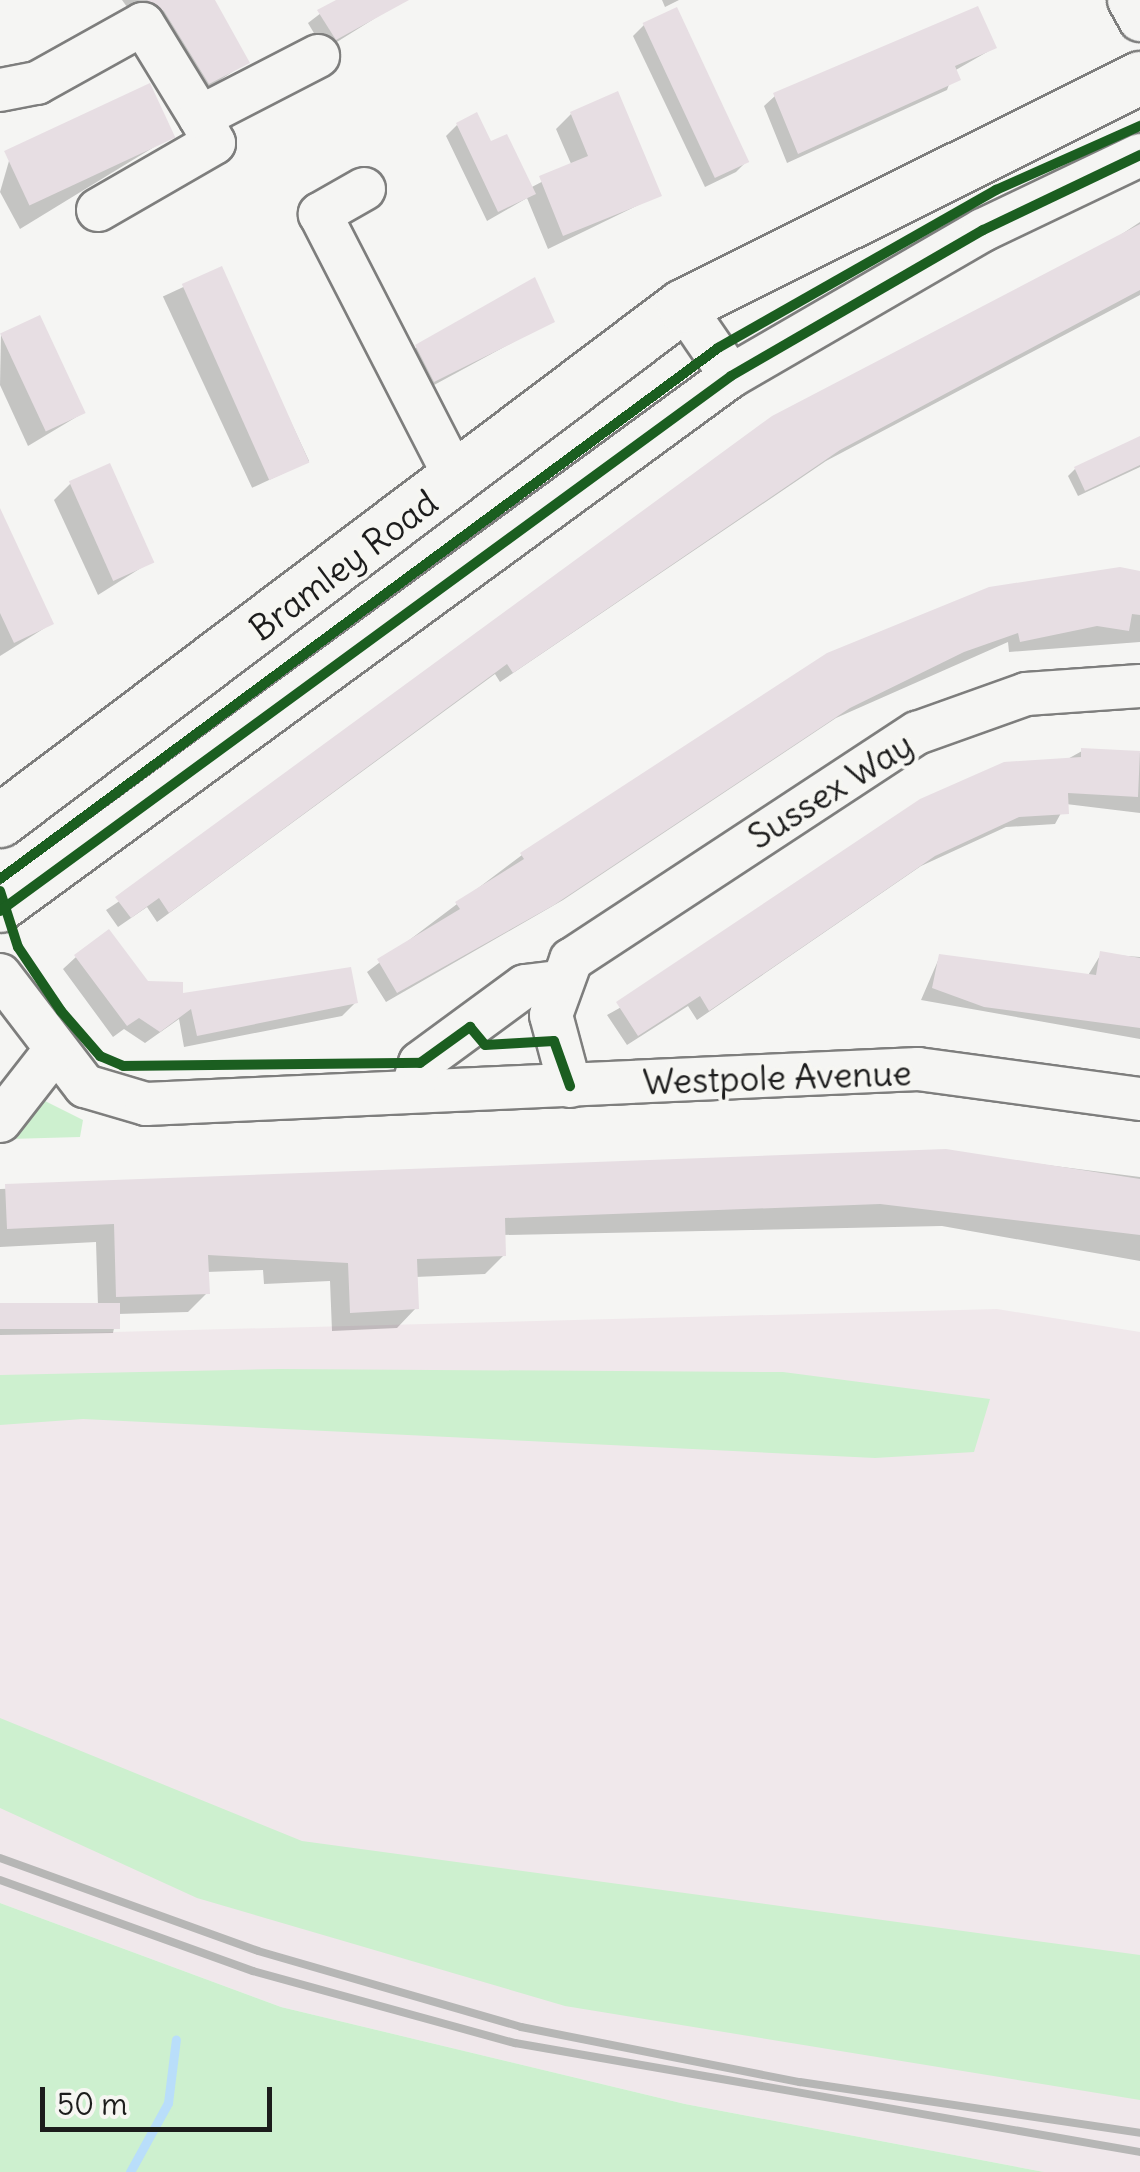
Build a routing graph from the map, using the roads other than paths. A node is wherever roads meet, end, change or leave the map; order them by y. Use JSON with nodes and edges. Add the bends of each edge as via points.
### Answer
{"nodes":[{"id":1,"x":1129,"y":0,"type":"edge"},
{"id":2,"x":1140,"y":20,"type":"edge"},
{"id":3,"x":318,"y":56,"type":"dead end"},
{"id":4,"x":1140,"y":78,"type":"edge"},
{"id":5,"x":0,"y":90,"type":"edge"},
{"id":6,"x":200,"y":117,"type":"junction"},
{"id":7,"x":1140,"y":155,"type":"edge"},
{"id":8,"x":364,"y":189,"type":"dead end"},
{"id":9,"x":98,"y":210,"type":"dead end"},
{"id":10,"x":684,"y":306,"type":"junction"},
{"id":11,"x":731,"y":376,"type":"junction"},
{"id":12,"x":456,"y":479,"type":"junction"},
{"id":13,"x":1140,"y":686,"type":"edge"},
{"id":14,"x":5,"y":804,"type":"edge"},
{"id":15,"x":0,"y":910,"type":"edge"},
{"id":16,"x":0,"y":975,"type":"edge"},
{"id":17,"x":558,"y":982,"type":"junction"},
{"id":18,"x":53,"y":1053,"type":"junction"},
{"id":19,"x":570,"y":1086,"type":"junction"},
{"id":20,"x":412,"y":1091,"type":"junction"},
{"id":21,"x":1140,"y":1098,"type":"edge"},
{"id":22,"x":0,"y":1120,"type":"edge"}],
"edges":[{"from":1,"to":2,"type":"street"},
{"from":3,"to":6,"type":"street"},
{"from":4,"to":10,"type":"main road","name":"Bramley Road"},
{"from":5,"to":6,"type":"street","via":[[36,83],[143,24]]},
{"from":6,"to":9,"type":"street","via":[[214,143]]},
{"from":7,"to":11,"type":"street","via":[[983,230]]},
{"from":8,"to":12,"type":"street","via":[[320,214]]},
{"from":10,"to":11,"type":"street"},
{"from":10,"to":12,"type":"main road","name":"Bramley Road"},
{"from":11,"to":15,"type":"street"},
{"from":12,"to":14,"type":"main road","name":"Bramley Road"},
{"from":13,"to":17,"type":"street","name":"Sussex Way","via":[[1026,694],[916,733],[571,960]]},
{"from":16,"to":18,"type":"street"},
{"from":17,"to":19,"type":"street","via":[[554,1042]]},
{"from":17,"to":20,"type":"street","via":[[525,986],[420,1063]]},
{"from":18,"to":20,"type":"street","via":[[86,1086],[146,1104]]},
{"from":18,"to":22,"type":"street"},
{"from":19,"to":20,"type":"street","name":"Westpole Avenue"},
{"from":19,"to":21,"type":"street","name":"Westpole Avenue","via":[[918,1070]]}]}
